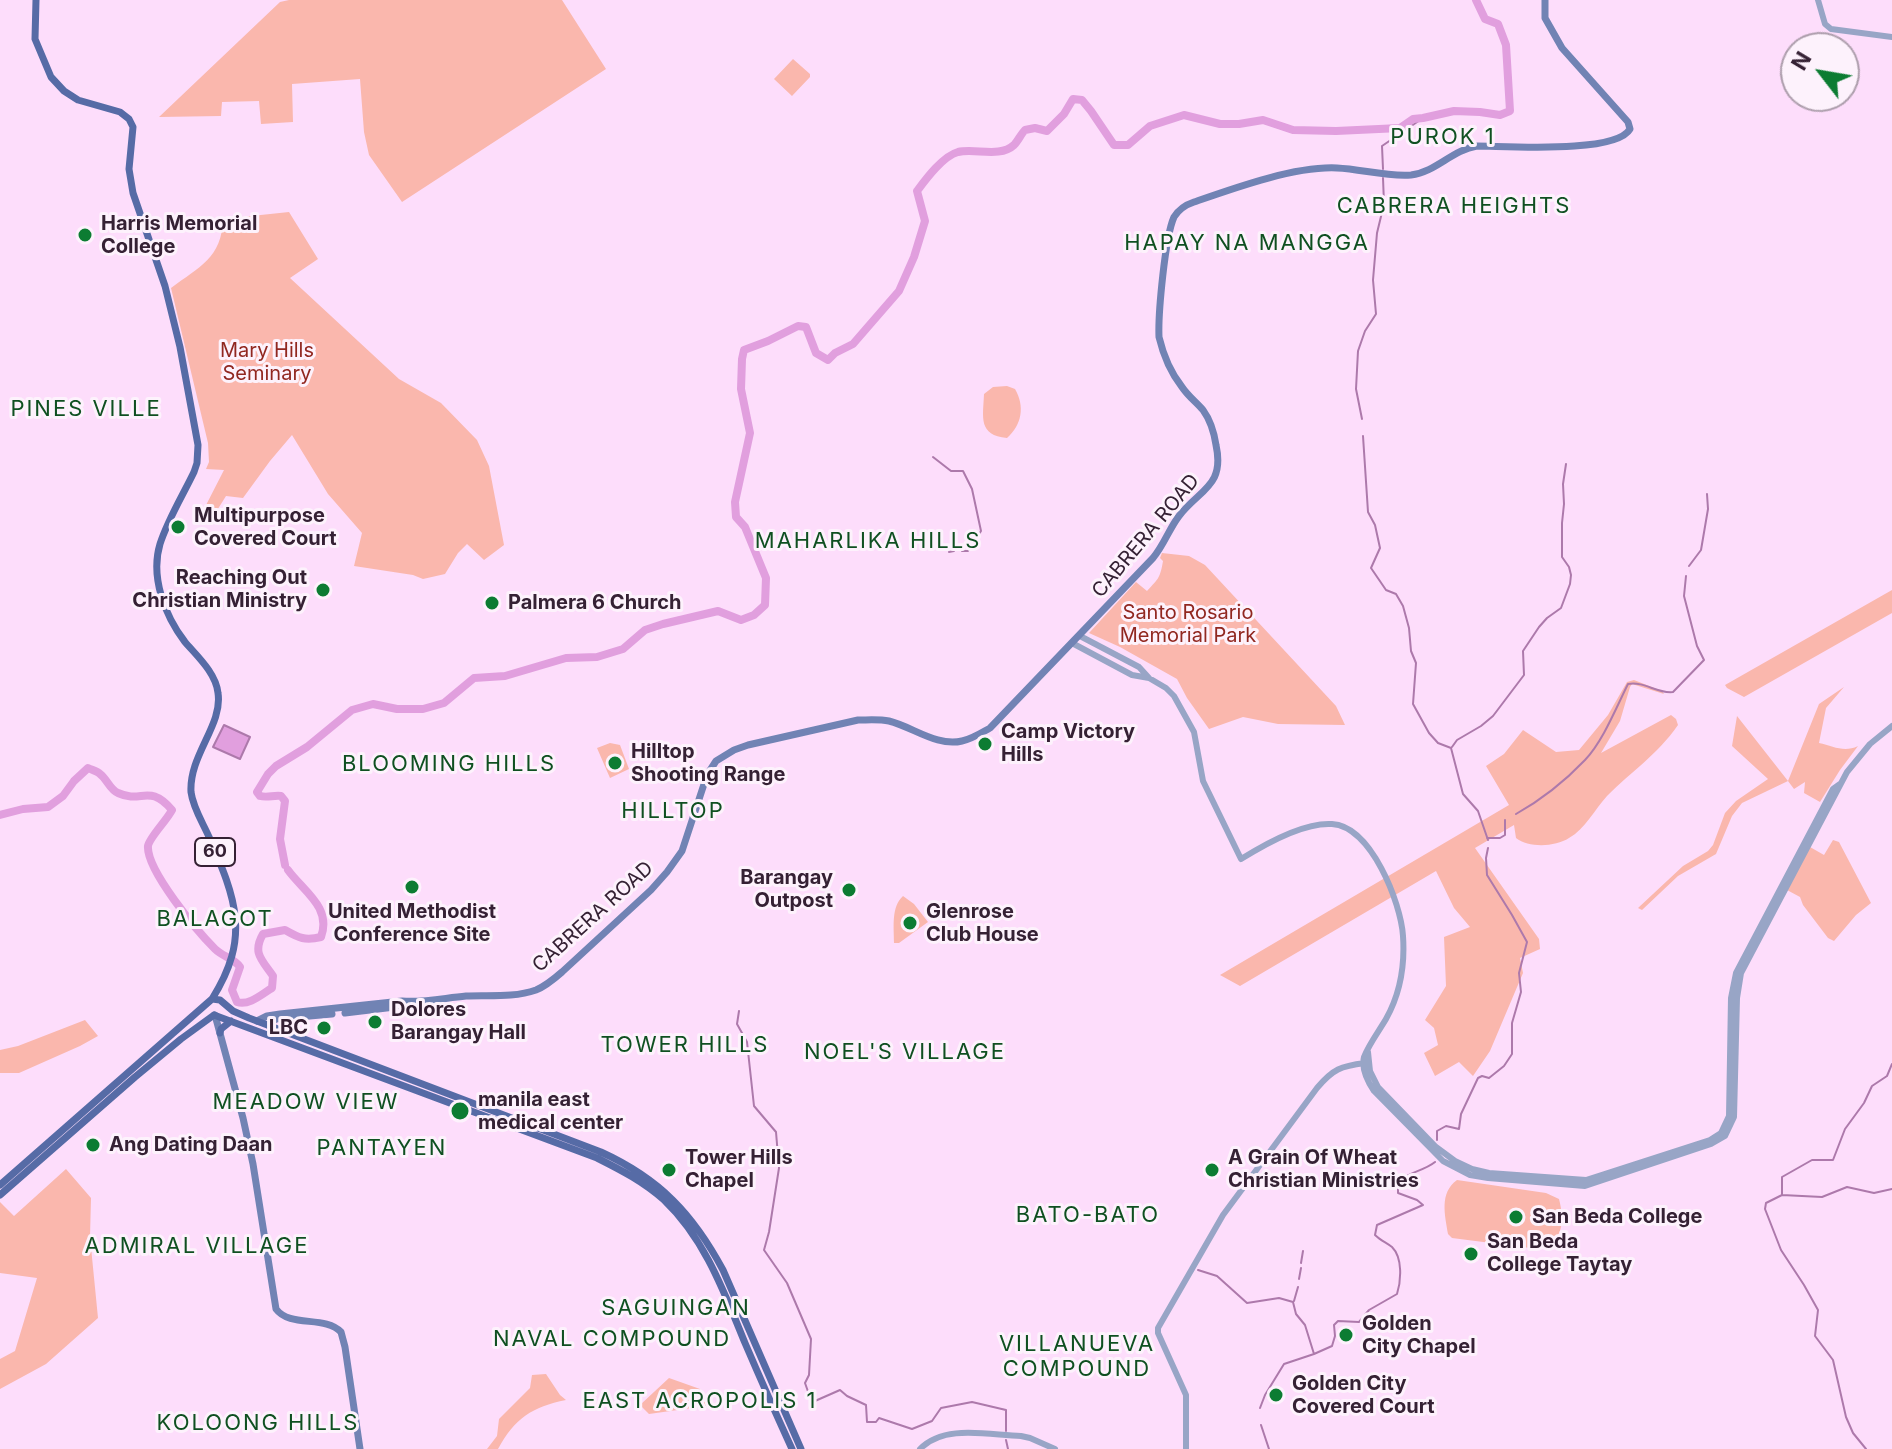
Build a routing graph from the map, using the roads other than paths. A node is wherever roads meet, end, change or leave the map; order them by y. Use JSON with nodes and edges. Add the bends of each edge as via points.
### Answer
{"nodes":[{"id":1,"x":36,"y":0,"type":"edge"},
{"id":2,"x":1545,"y":0,"type":"edge"},
{"id":3,"x":1818,"y":0,"type":"edge"},
{"id":4,"x":1892,"y":37,"type":"edge"},
{"id":5,"x":1080,"y":636,"type":"junction"},
{"id":6,"x":1072,"y":643,"type":"junction"},
{"id":7,"x":1101,"y":648,"type":"junction"},
{"id":8,"x":1096,"y":657,"type":"junction"},
{"id":9,"x":1149,"y":678,"type":"junction"},
{"id":10,"x":1892,"y":726,"type":"edge"},
{"id":11,"x":221,"y":985,"type":"junction"},
{"id":12,"x":211,"y":1000,"type":"junction"},
{"id":13,"x":223,"y":1002,"type":"junction"},
{"id":14,"x":414,"y":1002,"type":"junction"},
{"id":15,"x":233,"y":1011,"type":"junction"},
{"id":16,"x":215,"y":1015,"type":"junction"},
{"id":17,"x":231,"y":1021,"type":"junction"},
{"id":18,"x":257,"y":1021,"type":"junction"},
{"id":19,"x":268,"y":1025,"type":"junction"},
{"id":20,"x":220,"y":1033,"type":"junction"},
{"id":21,"x":1366,"y":1062,"type":"junction"},
{"id":22,"x":433,"y":1087,"type":"junction"},
{"id":23,"x":430,"y":1096,"type":"junction"},
{"id":24,"x":507,"y":1121,"type":"junction"},
{"id":25,"x":0,"y":1185,"type":"edge"},
{"id":26,"x":662,"y":1194,"type":"junction"},
{"id":27,"x":0,"y":1195,"type":"edge"},
{"id":28,"x":1185,"y":1448,"type":"edge"},
{"id":29,"x":360,"y":1449,"type":"edge"},
{"id":30,"x":792,"y":1449,"type":"edge"},
{"id":31,"x":801,"y":1449,"type":"edge"},
{"id":32,"x":920,"y":1449,"type":"edge"},
{"id":33,"x":1055,"y":1449,"type":"edge"}],
"edges":[{"from":1,"to":11,"type":"main road","number":"60","via":[[35,39],[51,77],[78,100],[120,112],[133,127],[133,193],[165,286],[189,388],[197,463],[160,545],[157,569],[171,618],[218,690],[217,713],[192,772],[192,795],[235,909],[237,931]]},
{"from":2,"to":5,"type":"main road","name":"CABRERA ROAD","via":[[1546,21],[1562,48],[1628,122],[1627,135],[1580,146],[1477,146],[1412,175],[1337,168],[1294,172],[1194,202],[1178,212],[1168,240],[1159,337],[1179,383],[1213,428],[1217,473],[1178,518],[1161,549]]},
{"from":3,"to":4,"type":"street","via":[[1831,29]]},
{"from":5,"to":6,"type":"main road","name":"CABRERA ROAD"},
{"from":5,"to":7,"type":"street"},
{"from":6,"to":8,"type":"street"},
{"from":6,"to":14,"type":"main road","name":"CABRERA ROAD","via":[[998,721],[964,741],[935,739],[875,719],[734,750],[716,761],[707,775],[682,851],[672,865],[550,982],[519,994]]},
{"from":7,"to":8,"type":"street"},
{"from":7,"to":9,"type":"street","via":[[1139,667]]},
{"from":8,"to":9,"type":"street"},
{"from":9,"to":21,"type":"street","via":[[1174,696],[1191,724],[1203,781],[1241,859],[1289,834],[1332,824],[1354,834],[1379,863],[1397,905],[1404,949],[1395,1000]]},
{"from":10,"to":21,"type":"street","via":[[1862,753],[1840,784],[1739,978],[1734,1117],[1725,1136],[1593,1185],[1470,1175],[1432,1151],[1374,1091]]},
{"from":11,"to":12,"type":"main road","number":"60"},
{"from":11,"to":13,"type":"main road","number":"60"},
{"from":12,"to":13,"type":"main road"},
{"from":12,"to":16,"type":"main road","via":[[208,1010]]},
{"from":12,"to":25,"type":"main road","number":"60"},
{"from":13,"to":15,"type":"main road"},
{"from":13,"to":16,"type":"main road","via":[[224,1010]]},
{"from":14,"to":18,"type":"main road","name":"CABRERA ROAD","via":[[280,1014]]},
{"from":14,"to":19,"type":"main road","name":"CABRERA ROAD","via":[[276,1019]]},
{"from":15,"to":17,"type":"main road","via":[[228,1015]]},
{"from":15,"to":18,"type":"main road"},
{"from":16,"to":17,"type":"main road"},
{"from":16,"to":20,"type":"main road"},
{"from":16,"to":27,"type":"main road"},
{"from":17,"to":20,"type":"main road"},
{"from":17,"to":23,"type":"main road"},
{"from":18,"to":19,"type":"main road"},
{"from":19,"to":22,"type":"main road"},
{"from":20,"to":29,"type":"main road","via":[[253,1164],[276,1309],[283,1316],[333,1326],[342,1334]]},
{"from":21,"to":28,"type":"street","via":[[1338,1068],[1317,1088],[1223,1215],[1158,1328],[1186,1395]]},
{"from":22,"to":23,"type":"main road"},
{"from":22,"to":24,"type":"main road"},
{"from":23,"to":24,"type":"main road"},
{"from":24,"to":26,"type":"main road","via":[[597,1158]]},
{"from":26,"to":30,"type":"main road","via":[[701,1247]]},
{"from":26,"to":31,"type":"main road","via":[[694,1223],[723,1270]]},
{"from":32,"to":33,"type":"street","via":[[930,1440],[958,1433],[1021,1436]]}]}
